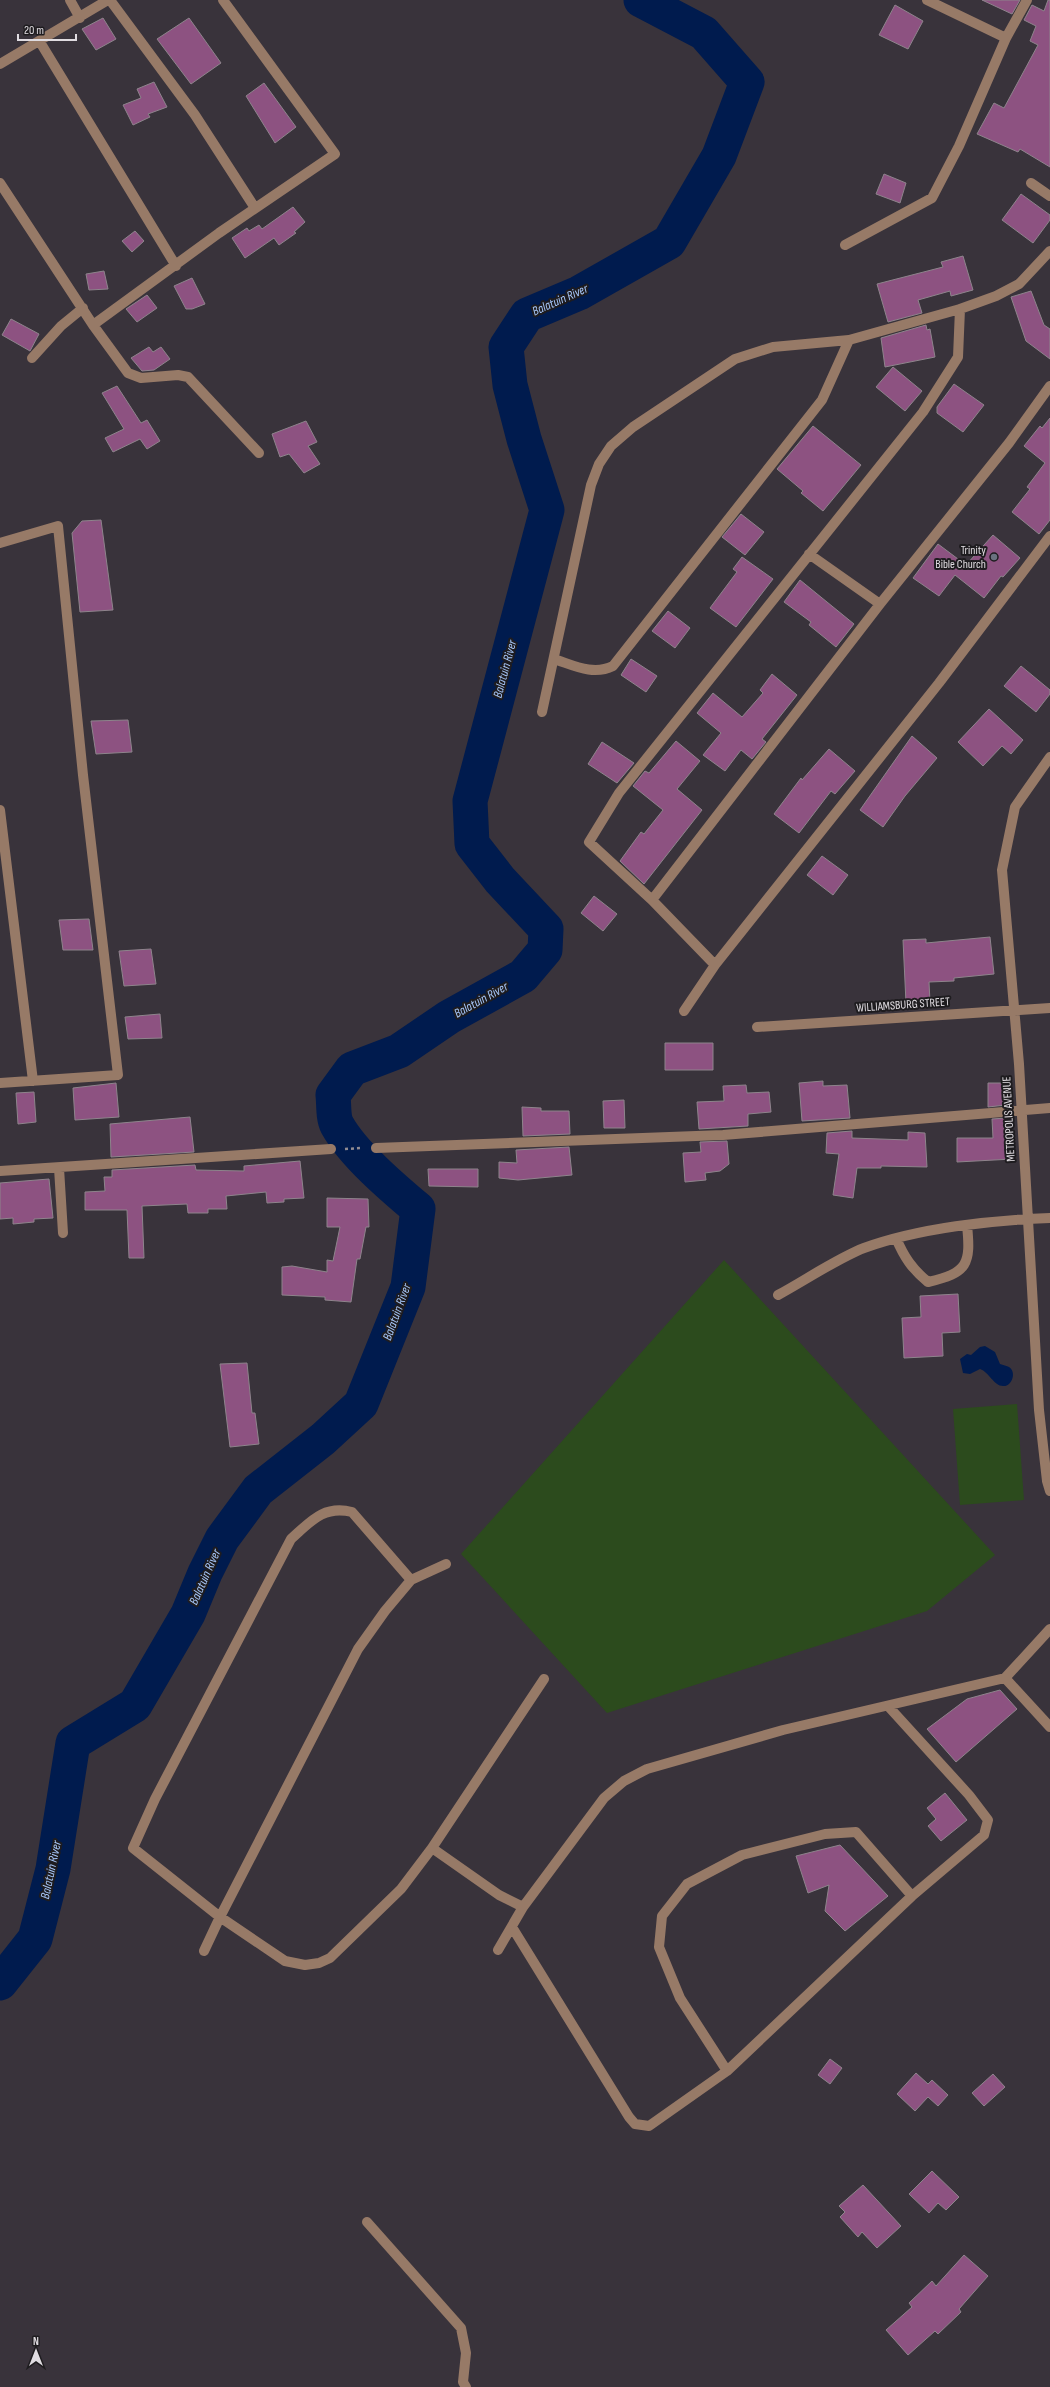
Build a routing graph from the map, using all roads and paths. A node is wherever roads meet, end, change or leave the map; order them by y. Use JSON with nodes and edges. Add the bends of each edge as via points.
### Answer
{"nodes":[{"id":1,"x":70,"y":0,"type":"edge"},
{"id":2,"x":109,"y":0,"type":"edge"},
{"id":3,"x":223,"y":0,"type":"edge"},
{"id":4,"x":927,"y":0,"type":"edge"},
{"id":5,"x":1027,"y":0,"type":"edge"},
{"id":6,"x":80,"y":18,"type":"junction"},
{"id":7,"x":1006,"y":38,"type":"junction"},
{"id":8,"x":40,"y":42,"type":"junction"},
{"id":9,"x":0,"y":64,"type":"edge"},
{"id":10,"x":1031,"y":183,"type":"dead end"},
{"id":11,"x":0,"y":184,"type":"edge"},
{"id":12,"x":1050,"y":196,"type":"edge"},
{"id":13,"x":256,"y":208,"type":"junction"},
{"id":14,"x":845,"y":244,"type":"dead end"},
{"id":15,"x":1050,"y":251,"type":"edge"},
{"id":16,"x":176,"y":266,"type":"junction"},
{"id":17,"x":83,"y":308,"type":"junction"},
{"id":18,"x":960,"y":309,"type":"junction"},
{"id":19,"x":93,"y":325,"type":"junction"},
{"id":20,"x":849,"y":340,"type":"junction"},
{"id":21,"x":32,"y":358,"type":"dead end"},
{"id":22,"x":1050,"y":386,"type":"edge"},
{"id":23,"x":259,"y":453,"type":"dead end"},
{"id":24,"x":1050,"y":536,"type":"edge"},
{"id":25,"x":0,"y":543,"type":"edge"},
{"id":26,"x":809,"y":554,"type":"junction"},
{"id":27,"x":880,"y":604,"type":"junction"},
{"id":28,"x":554,"y":659,"type":"junction"},
{"id":29,"x":542,"y":712,"type":"dead end"},
{"id":30,"x":1050,"y":757,"type":"edge"},
{"id":31,"x":0,"y":810,"type":"edge"},
{"id":32,"x":652,"y":900,"type":"junction"},
{"id":33,"x":715,"y":965,"type":"junction"},
{"id":34,"x":1050,"y":1008,"type":"edge"},
{"id":35,"x":684,"y":1011,"type":"dead end"},
{"id":36,"x":1014,"y":1011,"type":"junction"},
{"id":37,"x":757,"y":1027,"type":"dead end"},
{"id":38,"x":33,"y":1081,"type":"junction"},
{"id":39,"x":0,"y":1083,"type":"edge"},
{"id":40,"x":1050,"y":1108,"type":"edge"},
{"id":41,"x":1022,"y":1109,"type":"junction"},
{"id":42,"x":376,"y":1148,"type":"joint"},
{"id":43,"x":331,"y":1149,"type":"joint"},
{"id":44,"x":58,"y":1168,"type":"junction"},
{"id":45,"x":0,"y":1171,"type":"edge"},
{"id":46,"x":1050,"y":1218,"type":"edge"},
{"id":47,"x":1026,"y":1219,"type":"junction"},
{"id":48,"x":967,"y":1225,"type":"junction"},
{"id":49,"x":64,"y":1233,"type":"dead end"},
{"id":50,"x":896,"y":1238,"type":"junction"},
{"id":51,"x":778,"y":1295,"type":"dead end"},
{"id":52,"x":1050,"y":1492,"type":"edge"},
{"id":53,"x":446,"y":1564,"type":"dead end"},
{"id":54,"x":411,"y":1580,"type":"junction"},
{"id":55,"x":1050,"y":1629,"type":"edge"},
{"id":56,"x":1005,"y":1678,"type":"junction"},
{"id":57,"x":544,"y":1679,"type":"dead end"},
{"id":58,"x":888,"y":1706,"type":"junction"},
{"id":59,"x":1050,"y":1727,"type":"edge"},
{"id":60,"x":432,"y":1848,"type":"junction"},
{"id":61,"x":912,"y":1896,"type":"junction"},
{"id":62,"x":523,"y":1907,"type":"junction"},
{"id":63,"x":220,"y":1917,"type":"junction"},
{"id":64,"x":512,"y":1927,"type":"junction"},
{"id":65,"x":498,"y":1950,"type":"dead end"},
{"id":66,"x":204,"y":1951,"type":"dead end"},
{"id":67,"x":728,"y":2071,"type":"junction"},
{"id":68,"x":368,"y":2222,"type":"dead end"},
{"id":69,"x":466,"y":2387,"type":"edge"}],
"edges":[{"from":1,"to":6,"type":"street"},
{"from":2,"to":6,"type":"street"},
{"from":2,"to":13,"type":"street","via":[[195,115]]},
{"from":3,"to":13,"type":"street","via":[[335,154]]},
{"from":4,"to":7,"type":"street"},
{"from":5,"to":7,"type":"street"},
{"from":6,"to":8,"type":"street"},
{"from":7,"to":14,"type":"street","via":[[959,146],[932,198]]},
{"from":8,"to":9,"type":"street"},
{"from":8,"to":16,"type":"street"},
{"from":10,"to":12,"type":"street"},
{"from":11,"to":17,"type":"street"},
{"from":13,"to":16,"type":"street"},
{"from":15,"to":18,"type":"street","via":[[1019,284],[996,296]]},
{"from":16,"to":19,"type":"street"},
{"from":17,"to":19,"type":"street"},
{"from":17,"to":21,"type":"street","via":[[61,326]]},
{"from":18,"to":20,"type":"street"},
{"from":18,"to":26,"type":"street","via":[[958,357],[923,412]]},
{"from":19,"to":23,"type":"street","via":[[128,373],[141,378],[178,375],[188,377]]},
{"from":20,"to":28,"type":"street","via":[[822,400],[613,666],[598,671],[589,670]]},
{"from":20,"to":28,"type":"street","via":[[773,347],[735,359],[633,428],[611,446],[599,464],[591,485]]},
{"from":22,"to":27,"type":"street","via":[[1009,443]]},
{"from":24,"to":33,"type":"street","via":[[939,683]]},
{"from":25,"to":38,"type":"street","via":[[58,526],[83,775],[118,1076]]},
{"from":26,"to":27,"type":"street"},
{"from":26,"to":32,"type":"street","via":[[620,793],[589,842]]},
{"from":27,"to":32,"type":"street"},
{"from":28,"to":29,"type":"street"},
{"from":30,"to":36,"type":"street","name":"METROPOLIS AVENUE","via":[[1015,807],[1002,870]]},
{"from":31,"to":38,"type":"street"},
{"from":32,"to":33,"type":"street"},
{"from":33,"to":35,"type":"street"},
{"from":34,"to":36,"type":"street","name":"WILLIAMSBURG STREET"},
{"from":36,"to":37,"type":"street","name":"WILLIAMSBURG STREET"},
{"from":36,"to":41,"type":"street","name":"METROPOLIS AVENUE"},
{"from":38,"to":39,"type":"street"},
{"from":40,"to":41,"type":"street"},
{"from":41,"to":42,"type":"street","via":[[723,1135]]},
{"from":41,"to":47,"type":"street","name":"METROPOLIS AVENUE"},
{"from":42,"to":43,"type":"path"},
{"from":43,"to":44,"type":"street"},
{"from":44,"to":45,"type":"street"},
{"from":44,"to":49,"type":"street"},
{"from":46,"to":47,"type":"street"},
{"from":47,"to":48,"type":"street"},
{"from":47,"to":52,"type":"street","name":"METROPOLIS AVENUE","via":[[1039,1410]]},
{"from":48,"to":50,"type":"street"},
{"from":48,"to":50,"type":"street","via":[[970,1248],[964,1267],[950,1277],[928,1282],[914,1271],[904,1257]]},
{"from":50,"to":51,"type":"street","via":[[863,1249]]},
{"from":53,"to":54,"type":"street"},
{"from":54,"to":63,"type":"street","via":[[385,1611],[358,1650]]},
{"from":54,"to":63,"type":"street","via":[[352,1512],[340,1509],[328,1511],[312,1519],[291,1539],[159,1792],[133,1848]]},
{"from":55,"to":56,"type":"street"},
{"from":56,"to":58,"type":"street"},
{"from":56,"to":59,"type":"street"},
{"from":57,"to":60,"type":"street"},
{"from":58,"to":61,"type":"street","via":[[969,1794],[988,1820],[984,1835]]},
{"from":58,"to":62,"type":"street","via":[[783,1730],[647,1769],[624,1781],[604,1798]]},
{"from":60,"to":62,"type":"street","via":[[499,1895]]},
{"from":60,"to":63,"type":"street","via":[[401,1889],[330,1958],[319,1963],[305,1965],[285,1961]]},
{"from":61,"to":67,"type":"street"},
{"from":61,"to":67,"type":"street","via":[[856,1832],[825,1834],[742,1855],[687,1884],[662,1916],[659,1946],[680,1998]]},
{"from":62,"to":64,"type":"street"},
{"from":63,"to":66,"type":"street"},
{"from":64,"to":65,"type":"street"},
{"from":64,"to":67,"type":"street","via":[[635,2124],[649,2126]]},
{"from":68,"to":69,"type":"street","via":[[461,2328],[466,2353],[463,2382]]}]}
